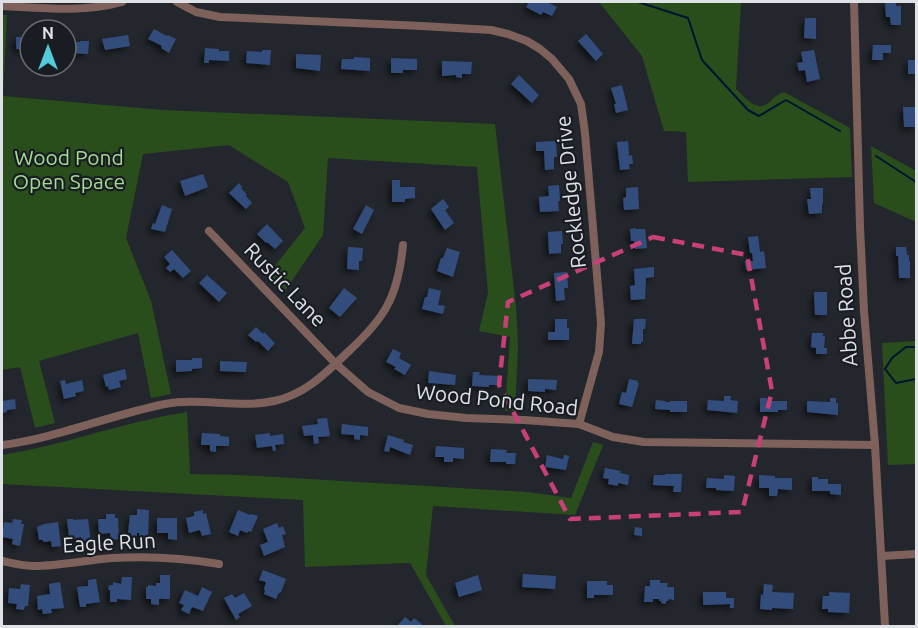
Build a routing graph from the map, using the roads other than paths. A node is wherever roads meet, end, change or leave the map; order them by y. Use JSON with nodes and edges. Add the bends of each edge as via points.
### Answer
{"nodes":[{"id":1,"x":122,"y":2,"type":"edge"},
{"id":2,"x":177,"y":2,"type":"edge"},
{"id":3,"x":854,"y":2,"type":"edge"},
{"id":4,"x":2,"y":6,"type":"edge"},
{"id":5,"x":209,"y":231,"type":"dead end"},
{"id":6,"x":403,"y":244,"type":"dead end"},
{"id":7,"x":336,"y":364,"type":"junction"},
{"id":8,"x":579,"y":424,"type":"junction"},
{"id":9,"x":2,"y":445,"type":"edge"},
{"id":10,"x":875,"y":445,"type":"junction"},
{"id":11,"x":916,"y":554,"type":"edge"},
{"id":12,"x":882,"y":556,"type":"junction"},
{"id":13,"x":2,"y":561,"type":"edge"},
{"id":14,"x":219,"y":564,"type":"dead end"},
{"id":15,"x":885,"y":627,"type":"edge"}],
"edges":[{"from":1,"to":4,"type":"street","via":[[69,9]]},
{"from":2,"to":8,"type":"street","name":"Rockledge Drive","via":[[196,12],[220,17],[491,30],[527,41],[552,60],[569,79],[581,104],[601,323],[599,352]]},
{"from":3,"to":10,"type":"street","name":"Abbe Road","via":[[860,237]]},
{"from":5,"to":7,"type":"street","name":"Rustic Lane"},
{"from":6,"to":7,"type":"street","via":[[388,306]]},
{"from":7,"to":8,"type":"street","name":"Wood Pond Road","via":[[368,392],[399,408],[466,418]]},
{"from":7,"to":9,"type":"street","via":[[306,389],[274,401],[169,403]]},
{"from":8,"to":10,"type":"street","name":"Wood Pond Road","via":[[613,437],[644,442]]},
{"from":10,"to":12,"type":"street","name":"Abbe Road"},
{"from":11,"to":12,"type":"street"},
{"from":12,"to":15,"type":"street","name":"Abbe Road"},
{"from":13,"to":14,"type":"street","name":"Eagle Run","via":[[31,566],[161,558]]}]}
